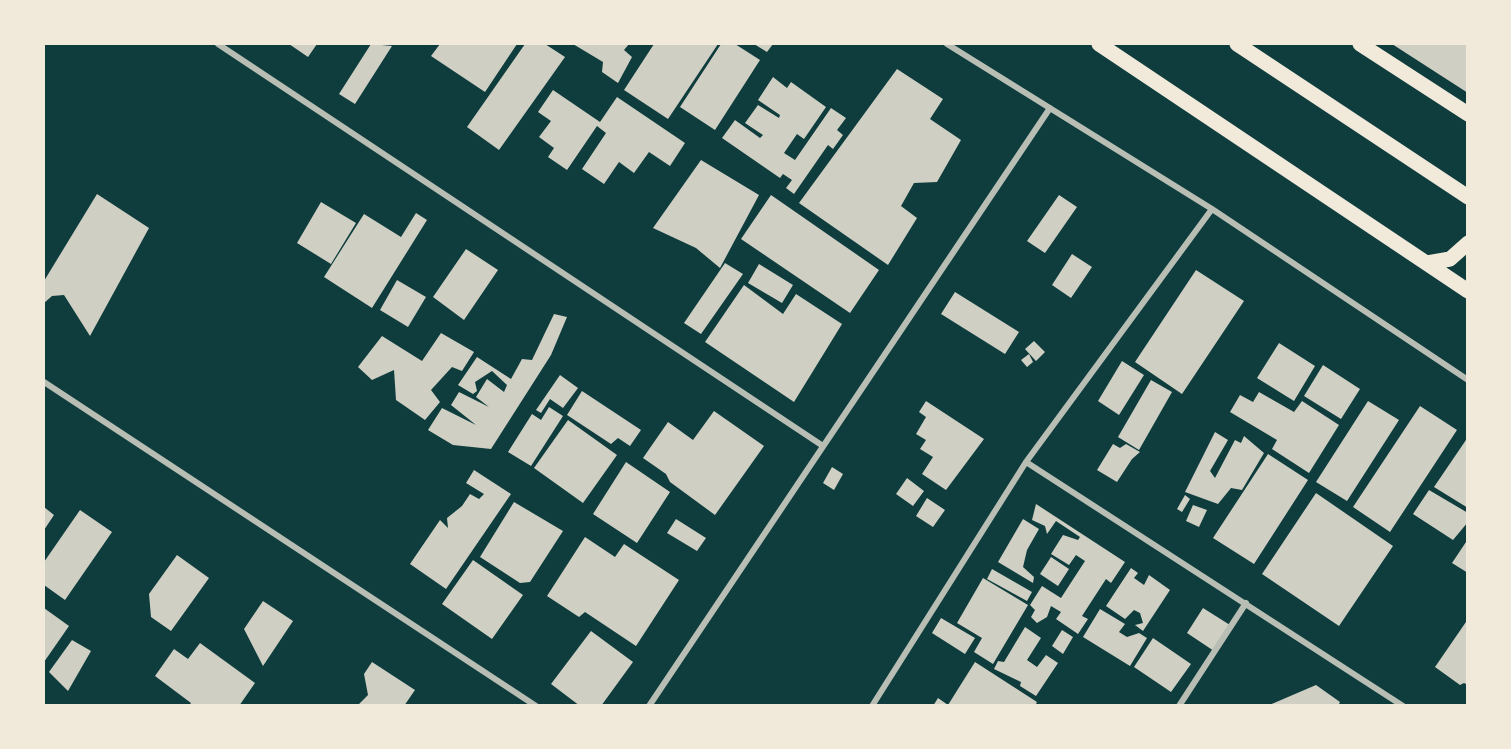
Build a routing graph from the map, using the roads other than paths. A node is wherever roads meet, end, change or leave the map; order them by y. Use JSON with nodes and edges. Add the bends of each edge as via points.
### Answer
{"nodes":[{"id":1,"x":218,"y":44,"type":"edge"},
{"id":2,"x":947,"y":44,"type":"edge"},
{"id":3,"x":1099,"y":44,"type":"edge"},
{"id":4,"x":1237,"y":44,"type":"edge"},
{"id":5,"x":1360,"y":44,"type":"edge"},
{"id":6,"x":1050,"y":108,"type":"junction"},
{"id":7,"x":1467,"y":114,"type":"edge"},
{"id":8,"x":1466,"y":198,"type":"edge"},
{"id":9,"x":1212,"y":209,"type":"junction"},
{"id":10,"x":1467,"y":243,"type":"edge"},
{"id":11,"x":1427,"y":263,"type":"junction"},
{"id":12,"x":1467,"y":291,"type":"edge"},
{"id":13,"x":1467,"y":380,"type":"edge"},
{"id":14,"x":44,"y":382,"type":"edge"},
{"id":15,"x":823,"y":446,"type":"junction"},
{"id":16,"x":1026,"y":462,"type":"junction"},
{"id":17,"x":1246,"y":603,"type":"junction"},
{"id":18,"x":536,"y":705,"type":"edge"},
{"id":19,"x":649,"y":705,"type":"edge"},
{"id":20,"x":872,"y":705,"type":"edge"},
{"id":21,"x":1179,"y":705,"type":"edge"},
{"id":22,"x":1403,"y":705,"type":"edge"}],
"edges":[{"from":1,"to":15,"type":"street"},
{"from":2,"to":6,"type":"street"},
{"from":3,"to":11,"type":"main road"},
{"from":4,"to":8,"type":"main road"},
{"from":5,"to":7,"type":"main road"},
{"from":6,"to":9,"type":"street"},
{"from":6,"to":15,"type":"street"},
{"from":9,"to":13,"type":"street"},
{"from":9,"to":16,"type":"street"},
{"from":10,"to":11,"type":"main road","via":[[1450,259]]},
{"from":11,"to":12,"type":"main road"},
{"from":14,"to":18,"type":"street"},
{"from":15,"to":19,"type":"street"},
{"from":16,"to":17,"type":"street"},
{"from":16,"to":20,"type":"street"},
{"from":17,"to":21,"type":"street"},
{"from":17,"to":22,"type":"street"}]}
